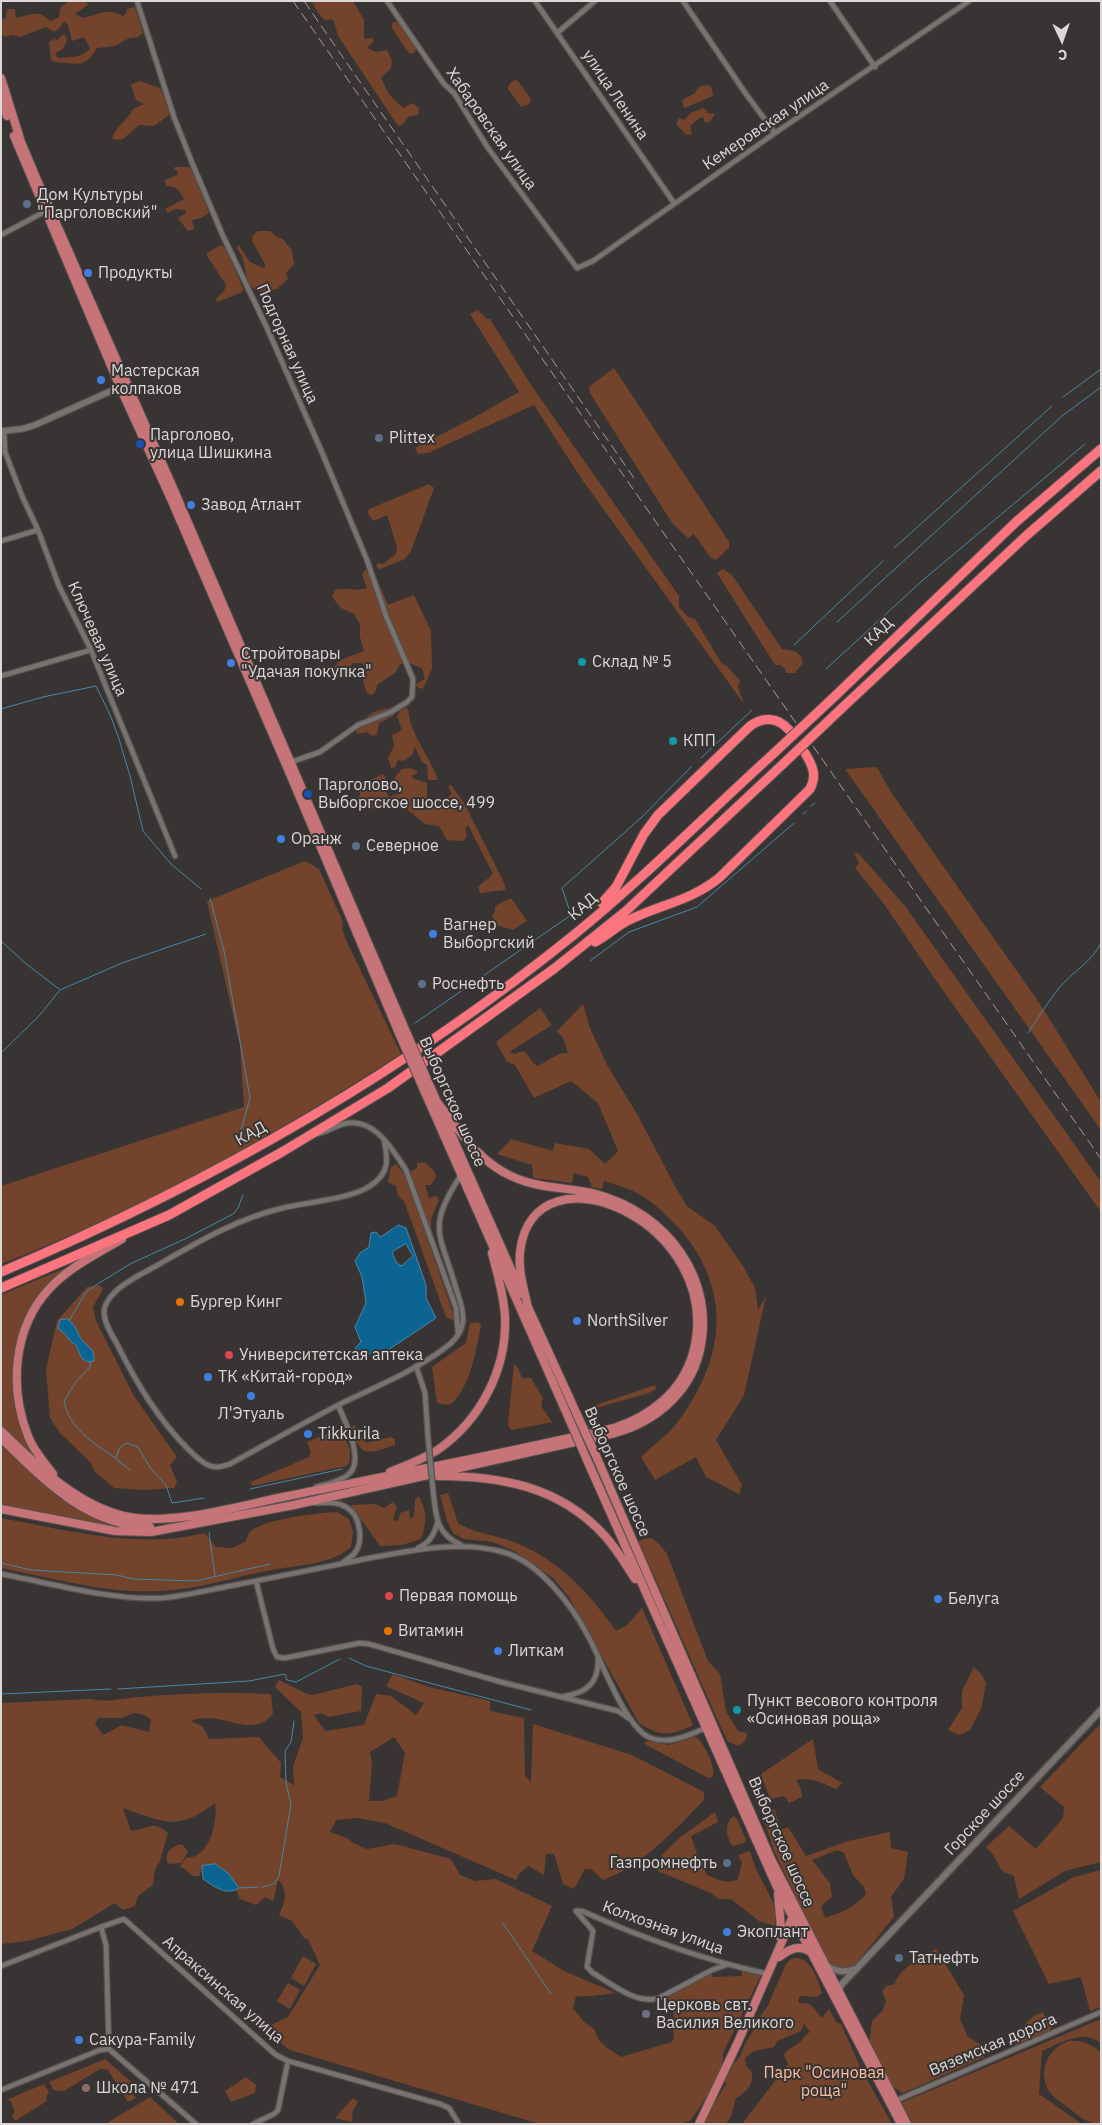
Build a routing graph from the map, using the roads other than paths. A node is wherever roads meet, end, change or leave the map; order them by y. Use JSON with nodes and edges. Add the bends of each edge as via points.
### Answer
{"nodes":[{"id":1,"x":137,"y":1,"type":"edge"},
{"id":2,"x":387,"y":1,"type":"edge"},
{"id":3,"x":535,"y":1,"type":"edge"},
{"id":4,"x":595,"y":1,"type":"edge"},
{"id":5,"x":683,"y":1,"type":"edge"},
{"id":6,"x":830,"y":1,"type":"edge"},
{"id":7,"x":969,"y":1,"type":"edge"},
{"id":8,"x":557,"y":33,"type":"junction"},
{"id":9,"x":875,"y":66,"type":"junction"},
{"id":10,"x":1,"y":78,"type":"edge"},
{"id":11,"x":1,"y":97,"type":"edge"},
{"id":12,"x":775,"y":133,"type":"junction"},
{"id":13,"x":674,"y":203,"type":"junction"},
{"id":14,"x":44,"y":212,"type":"junction"},
{"id":15,"x":1,"y":235,"type":"edge"},
{"id":16,"x":577,"y":268,"type":"joint"},
{"id":17,"x":124,"y":386,"type":"junction"},
{"id":18,"x":2,"y":431,"type":"edge"},
{"id":19,"x":1101,"y":449,"type":"edge"},
{"id":20,"x":1101,"y":471,"type":"edge"},
{"id":21,"x":38,"y":530,"type":"junction"},
{"id":22,"x":1,"y":540,"type":"edge"},
{"id":23,"x":91,"y":650,"type":"junction"},
{"id":24,"x":1,"y":676,"type":"edge"},
{"id":25,"x":789,"y":730,"type":"dead end"},
{"id":26,"x":805,"y":753,"type":"dead end"},
{"id":27,"x":291,"y":762,"type":"junction"},
{"id":28,"x":175,"y":856,"type":"dead end"},
{"id":29,"x":550,"y":953,"type":"junction"},
{"id":30,"x":555,"y":968,"type":"junction"},
{"id":31,"x":404,"y":1036,"type":"junction"},
{"id":32,"x":426,"y":1086,"type":"junction"},
{"id":33,"x":437,"y":1102,"type":"junction"},
{"id":34,"x":308,"y":1136,"type":"junction"},
{"id":35,"x":384,"y":1140,"type":"junction"},
{"id":36,"x":461,"y":1175,"type":"junction"},
{"id":37,"x":486,"y":1229,"type":"junction"},
{"id":38,"x":135,"y":1231,"type":"junction"},
{"id":39,"x":1,"y":1272,"type":"edge"},
{"id":40,"x":1,"y":1288,"type":"edge"},
{"id":41,"x":528,"y":1308,"type":"junction"},
{"id":42,"x":458,"y":1335,"type":"junction"},
{"id":43,"x":416,"y":1366,"type":"junction"},
{"id":44,"x":338,"y":1405,"type":"junction"},
{"id":45,"x":1,"y":1431,"type":"edge"},
{"id":46,"x":1,"y":1438,"type":"edge"},
{"id":47,"x":423,"y":1476,"type":"junction"},
{"id":48,"x":377,"y":1478,"type":"junction"},
{"id":49,"x":62,"y":1486,"type":"junction"},
{"id":50,"x":289,"y":1496,"type":"junction"},
{"id":51,"x":294,"y":1505,"type":"junction"},
{"id":52,"x":1,"y":1509,"type":"edge"},
{"id":53,"x":438,"y":1522,"type":"junction"},
{"id":54,"x":171,"y":1528,"type":"junction"},
{"id":55,"x":462,"y":1545,"type":"junction"},
{"id":56,"x":412,"y":1550,"type":"junction"},
{"id":57,"x":342,"y":1564,"type":"junction"},
{"id":58,"x":1,"y":1574,"type":"edge"},
{"id":59,"x":256,"y":1581,"type":"junction"},
{"id":60,"x":647,"y":1596,"type":"junction"},
{"id":61,"x":597,"y":1655,"type":"junction"},
{"id":62,"x":562,"y":1697,"type":"junction"},
{"id":63,"x":1101,"y":1710,"type":"edge"},
{"id":64,"x":629,"y":1718,"type":"junction"},
{"id":65,"x":706,"y":1728,"type":"junction"},
{"id":66,"x":777,"y":1887,"type":"junction"},
{"id":67,"x":794,"y":1916,"type":"junction"},
{"id":68,"x":101,"y":1926,"type":"junction"},
{"id":69,"x":889,"y":1936,"type":"junction"},
{"id":70,"x":780,"y":1945,"type":"junction"},
{"id":71,"x":811,"y":1952,"type":"junction"},
{"id":72,"x":779,"y":1957,"type":"junction"},
{"id":73,"x":825,"y":1964,"type":"junction"},
{"id":74,"x":726,"y":1965,"type":"junction"},
{"id":75,"x":1,"y":1966,"type":"edge"},
{"id":76,"x":857,"y":1969,"type":"junction"},
{"id":77,"x":768,"y":1974,"type":"junction"},
{"id":78,"x":838,"y":1993,"type":"junction"},
{"id":79,"x":1101,"y":2012,"type":"edge"},
{"id":80,"x":738,"y":2042,"type":"junction"},
{"id":81,"x":108,"y":2049,"type":"junction"},
{"id":82,"x":288,"y":2061,"type":"junction"},
{"id":83,"x":1,"y":2090,"type":"edge"},
{"id":84,"x":895,"y":2101,"type":"junction"},
{"id":85,"x":196,"y":2124,"type":"edge"},
{"id":86,"x":253,"y":2124,"type":"edge"},
{"id":87,"x":459,"y":2124,"type":"edge"},
{"id":88,"x":699,"y":2124,"type":"edge"},
{"id":89,"x":901,"y":2124,"type":"edge"},
{"id":90,"x":907,"y":2124,"type":"edge"}],
"edges":[{"from":1,"to":27,"type":"street","name":"Подгорная улица","via":[[193,165],[321,450],[414,685],[412,697],[391,712],[358,725],[328,748]]},
{"from":2,"to":16,"type":"street","name":"Хабаровская улица","via":[[454,94],[488,148]]},
{"from":3,"to":8,"type":"street","name":"улица Ленина"},
{"from":4,"to":8,"type":"street"},
{"from":5,"to":12,"type":"street"},
{"from":6,"to":9,"type":"street"},
{"from":7,"to":9,"type":"street","name":"Кемеровская улица"},
{"from":8,"to":13,"type":"street","name":"улица Ленина"},
{"from":9,"to":12,"type":"street","name":"Кемеровская улица"},
{"from":10,"to":17,"type":"main road","name":"Выборгское шоссе","via":[[30,165]]},
{"from":11,"to":14,"type":"main road","name":"Выборгское шоссе"},
{"from":12,"to":13,"type":"street","name":"Кемеровская улица"},
{"from":13,"to":16,"type":"street","name":"Кемеровская улица"},
{"from":14,"to":15,"type":"street"},
{"from":14,"to":17,"type":"main road","name":"Выборгское шоссе"},
{"from":17,"to":18,"type":"street","via":[[22,430]]},
{"from":17,"to":27,"type":"main road","name":"Выборгское шоссе"},
{"from":17,"to":31,"type":"main road","name":"Выборгское шоссе"},
{"from":18,"to":21,"type":"street","name":"Ключевая улица","via":[[5,452]]},
{"from":19,"to":29,"type":"highway","name":"КАД","bridge":true,"via":[[1016,522],[659,860]]},
{"from":20,"to":30,"type":"highway","name":"КАД","bridge":true,"via":[[1027,535],[633,904]]},
{"from":21,"to":22,"type":"street"},
{"from":21,"to":23,"type":"street","name":"Ключевая улица","via":[[59,586]]},
{"from":23,"to":24,"type":"street"},
{"from":23,"to":28,"type":"street","name":"Ключевая улица"},
{"from":25,"to":29,"type":"highway","via":[[782,723],[770,719],[760,720],[749,727],[658,815],[644,834],[616,887]]},
{"from":26,"to":30,"type":"highway","via":[[814,774],[810,789],[718,878],[684,900],[626,921]]},
{"from":27,"to":31,"type":"main road","name":"Выборгское шоссе"},
{"from":29,"to":39,"type":"highway","name":"КАД","via":[[482,1004],[315,1115],[200,1180],[81,1238]]},
{"from":30,"to":34,"type":"highway","name":"КАД","via":[[388,1088]]},
{"from":31,"to":32,"type":"main road","name":"Выборгское шоссе","bridge":true},
{"from":32,"to":33,"type":"main road","name":"Выборгское шоссе"},
{"from":32,"to":36,"type":"main road","name":"Выборгское шоссе"},
{"from":33,"to":41,"type":"main road","name":"Выборгское шоссе"},
{"from":33,"to":47,"type":"main road","via":[[466,1141],[504,1172],[531,1183],[599,1195],[633,1209],[657,1226],[674,1242],[693,1272],[702,1299],[703,1326],[698,1359],[685,1384],[671,1402],[644,1423],[615,1434]]},
{"from":34,"to":35,"type":"street","via":[[357,1123],[378,1132]]},
{"from":34,"to":38,"type":"highway","name":"КАД","via":[[209,1194]]},
{"from":35,"to":42,"type":"street","via":[[406,1170],[456,1308]]},
{"from":35,"to":44,"type":"street","via":[[388,1160],[383,1175],[371,1186],[357,1193],[280,1208],[237,1223],[130,1281],[108,1300],[104,1311],[112,1335],[156,1411],[170,1430],[209,1466],[230,1464]]},
{"from":36,"to":37,"type":"main road","name":"Выборгское шоссе"},
{"from":36,"to":42,"type":"street","via":[[442,1207],[438,1227],[462,1306],[463,1319]]},
{"from":37,"to":48,"type":"main road","via":[[505,1316],[503,1349],[491,1387],[475,1415],[438,1449]]},
{"from":37,"to":60,"type":"main road","name":"Выборгское шоссе","bridge":true},
{"from":38,"to":40,"type":"highway","name":"КАД"},
{"from":38,"to":49,"type":"main road","via":[[73,1269],[49,1289],[32,1312],[22,1340],[17,1360],[20,1411],[28,1437]]},
{"from":41,"to":48,"type":"main road","via":[[520,1259],[529,1224],[554,1203],[578,1198],[597,1200],[647,1225],[670,1246],[683,1265],[697,1309],[692,1357],[667,1398],[648,1414],[628,1424]]},
{"from":41,"to":67,"type":"main road","name":"Выборгское шоссе","bridge":true,"via":[[597,1458]]},
{"from":42,"to":43,"type":"street","via":[[440,1352]]},
{"from":43,"to":44,"type":"street"},
{"from":43,"to":53,"type":"street","bridge":true,"via":[[425,1393]]},
{"from":44,"to":50,"type":"street","via":[[354,1448],[355,1461],[350,1474]]},
{"from":45,"to":49,"type":"main road"},
{"from":46,"to":54,"type":"main road","via":[[50,1484],[81,1507],[120,1523]]},
{"from":47,"to":51,"type":"main road"},
{"from":47,"to":60,"type":"main road","via":[[493,1478],[557,1499],[603,1534]]},
{"from":48,"to":50,"type":"main road"},
{"from":49,"to":50,"type":"main road","via":[[100,1508],[125,1516],[152,1519],[186,1516]]},
{"from":51,"to":54,"type":"main road"},
{"from":51,"to":57,"type":"street","via":[[333,1502],[348,1508],[358,1524],[359,1542],[354,1553]]},
{"from":52,"to":54,"type":"main road","via":[[115,1531],[151,1532]]},
{"from":53,"to":55,"type":"street","via":[[450,1540]]},
{"from":53,"to":56,"type":"street","via":[[430,1540]]},
{"from":55,"to":56,"type":"street"},
{"from":55,"to":61,"type":"street","via":[[512,1554],[530,1566],[554,1587],[576,1616]]},
{"from":56,"to":57,"type":"street"},
{"from":57,"to":59,"type":"street"},
{"from":58,"to":59,"type":"street","via":[[104,1594],[146,1598]]},
{"from":59,"to":62,"type":"street","via":[[272,1649],[277,1657],[368,1644]]},
{"from":60,"to":65,"type":"main road","name":"Выборгское шоссе"},
{"from":61,"to":62,"type":"street","via":[[597,1675],[590,1686],[578,1694]]},
{"from":61,"to":64,"type":"street"},
{"from":62,"to":64,"type":"street","via":[[618,1711]]},
{"from":63,"to":69,"type":"main road","name":"Горское шоссе"},
{"from":64,"to":65,"type":"street","via":[[641,1733],[662,1741]]},
{"from":65,"to":66,"type":"main road","name":"Выборгское шоссе"},
{"from":66,"to":67,"type":"main road","name":"Выборгское шоссе"},
{"from":66,"to":70,"type":"main road"},
{"from":67,"to":70,"type":"main road"},
{"from":67,"to":71,"type":"main road","name":"Выборгское шоссе"},
{"from":67,"to":72,"type":"main road"},
{"from":67,"to":73,"type":"main road","name":"Выборгское шоссе"},
{"from":68,"to":75,"type":"street","name":"Апраксинская улица"},
{"from":68,"to":81,"type":"street","via":[[106,1945]]},
{"from":68,"to":82,"type":"street","name":"Апраксинская улица","via":[[124,1920],[276,2055]]},
{"from":69,"to":76,"type":"main road","name":"Горское шоссе"},
{"from":69,"to":78,"type":"main road","name":"Горское шоссе"},
{"from":70,"to":77,"type":"main road"},
{"from":71,"to":72,"type":"main road","via":[[795,1947]]},
{"from":71,"to":78,"type":"main road","name":"Выборгское шоссе"},
{"from":72,"to":80,"type":"main road"},
{"from":73,"to":76,"type":"main road","via":[[838,1971]]},
{"from":73,"to":78,"type":"main road","name":"Выборгское шоссе"},
{"from":74,"to":74,"type":"street","name":"Колхозная улица","via":[[627,1931],[582,1911],[576,1911],[593,1930],[587,1967],[636,1997],[659,1998]]},
{"from":74,"to":77,"type":"street","name":"Колхозная улица"},
{"from":76,"to":78,"type":"main road","name":"Горское шоссе"},
{"from":77,"to":80,"type":"main road"},
{"from":78,"to":84,"type":"main road","name":"Выборгское шоссе"},
{"from":78,"to":89,"type":"main road","name":"Выборгское шоссе"},
{"from":79,"to":84,"type":"street","name":"Вяземская дорога"},
{"from":80,"to":88,"type":"main road"},
{"from":81,"to":83,"type":"street"},
{"from":81,"to":85,"type":"street"},
{"from":82,"to":86,"type":"street","via":[[278,2110]]},
{"from":82,"to":87,"type":"street","name":"Апраксинская улица","via":[[440,2104],[449,2108]]},
{"from":84,"to":90,"type":"main road","name":"Выборгское шоссе"}]}
